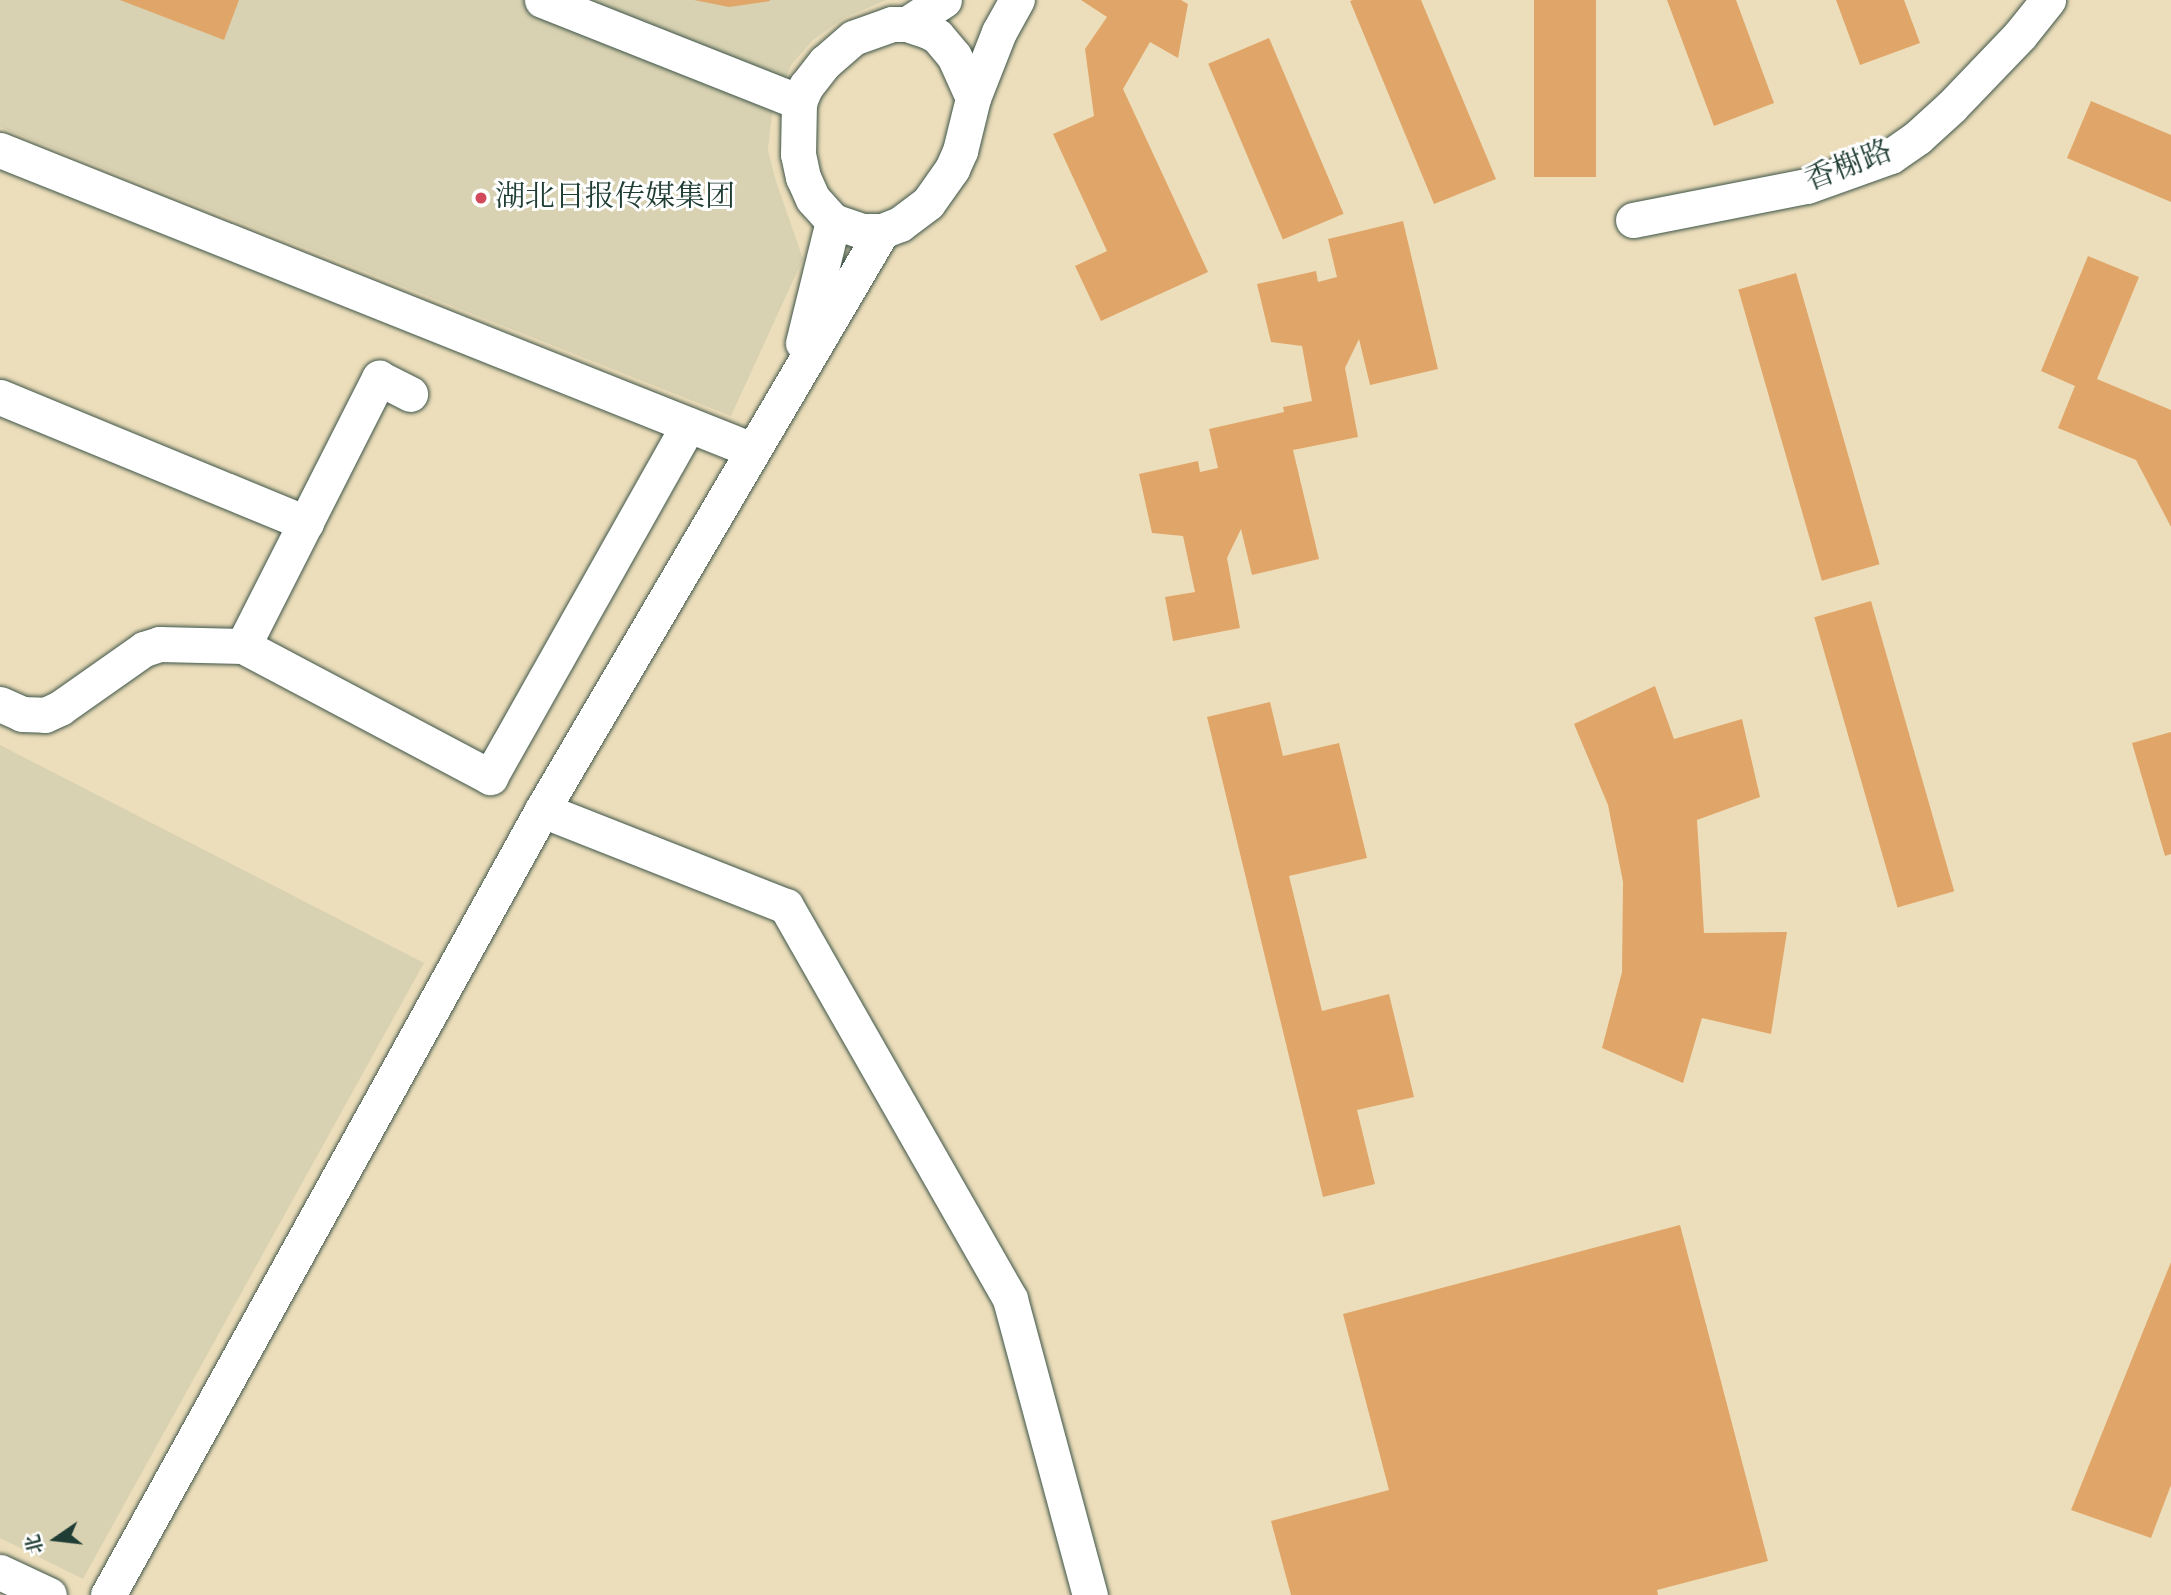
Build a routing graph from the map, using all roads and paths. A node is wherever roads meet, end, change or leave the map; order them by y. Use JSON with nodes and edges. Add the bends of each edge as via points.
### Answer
{"nodes":[{"id":1,"x":542,"y":0,"type":"edge"},
{"id":2,"x":944,"y":0,"type":"edge"},
{"id":3,"x":1017,"y":0,"type":"edge"},
{"id":4,"x":1023,"y":0,"type":"edge"},
{"id":5,"x":2048,"y":0,"type":"edge"},
{"id":6,"x":907,"y":23,"type":"junction"},
{"id":7,"x":999,"y":32,"type":"junction"},
{"id":8,"x":973,"y":98,"type":"junction"},
{"id":9,"x":799,"y":102,"type":"junction"},
{"id":10,"x":0,"y":150,"type":"edge"},
{"id":11,"x":1633,"y":220,"type":"dead end"},
{"id":12,"x":833,"y":221,"type":"junction"},
{"id":13,"x":883,"y":231,"type":"junction"},
{"id":14,"x":794,"y":377,"type":"junction"},
{"id":15,"x":411,"y":394,"type":"dead end"},
{"id":16,"x":0,"y":397,"type":"edge"},
{"id":17,"x":688,"y":425,"type":"junction"},
{"id":18,"x":752,"y":450,"type":"junction"},
{"id":19,"x":306,"y":523,"type":"junction"},
{"id":20,"x":243,"y":646,"type":"junction"},
{"id":21,"x":0,"y":704,"type":"edge"},
{"id":22,"x":542,"y":810,"type":"junction"},
{"id":23,"x":0,"y":1572,"type":"edge"},
{"id":24,"x":49,"y":1595,"type":"edge"},
{"id":25,"x":107,"y":1595,"type":"edge"},
{"id":26,"x":1090,"y":1595,"type":"edge"}],
"edges":[{"from":1,"to":9,"type":"street"},
{"from":2,"to":6,"type":"street"},
{"from":3,"to":7,"type":"street"},
{"from":4,"to":7,"type":"street"},
{"from":5,"to":11,"type":"street","name":"香榭路","via":[[1951,107],[1891,156],[1807,186]]},
{"from":6,"to":8,"type":"street","via":[[946,45]]},
{"from":6,"to":9,"type":"street","via":[[853,38],[825,62]]},
{"from":7,"to":8,"type":"street"},
{"from":8,"to":13,"type":"street","via":[[960,150],[941,187],[916,215]]},
{"from":9,"to":12,"type":"street","via":[[796,122],[803,177],[813,199]]},
{"from":10,"to":17,"type":"street"},
{"from":12,"to":13,"type":"street","via":[[862,231]]},
{"from":12,"to":14,"type":"street"},
{"from":13,"to":14,"type":"street"},
{"from":14,"to":18,"type":"street"},
{"from":15,"to":19,"type":"street","via":[[379,378]]},
{"from":16,"to":19,"type":"street"},
{"from":17,"to":18,"type":"street"},
{"from":17,"to":20,"type":"street","via":[[490,777]]},
{"from":18,"to":22,"type":"street"},
{"from":19,"to":20,"type":"street"},
{"from":20,"to":21,"type":"street","via":[[159,644],[144,649],[45,715],[22,715]]},
{"from":22,"to":25,"type":"street"},
{"from":22,"to":26,"type":"street","via":[[786,906],[1010,1299]]},
{"from":23,"to":24,"type":"street"}]}
